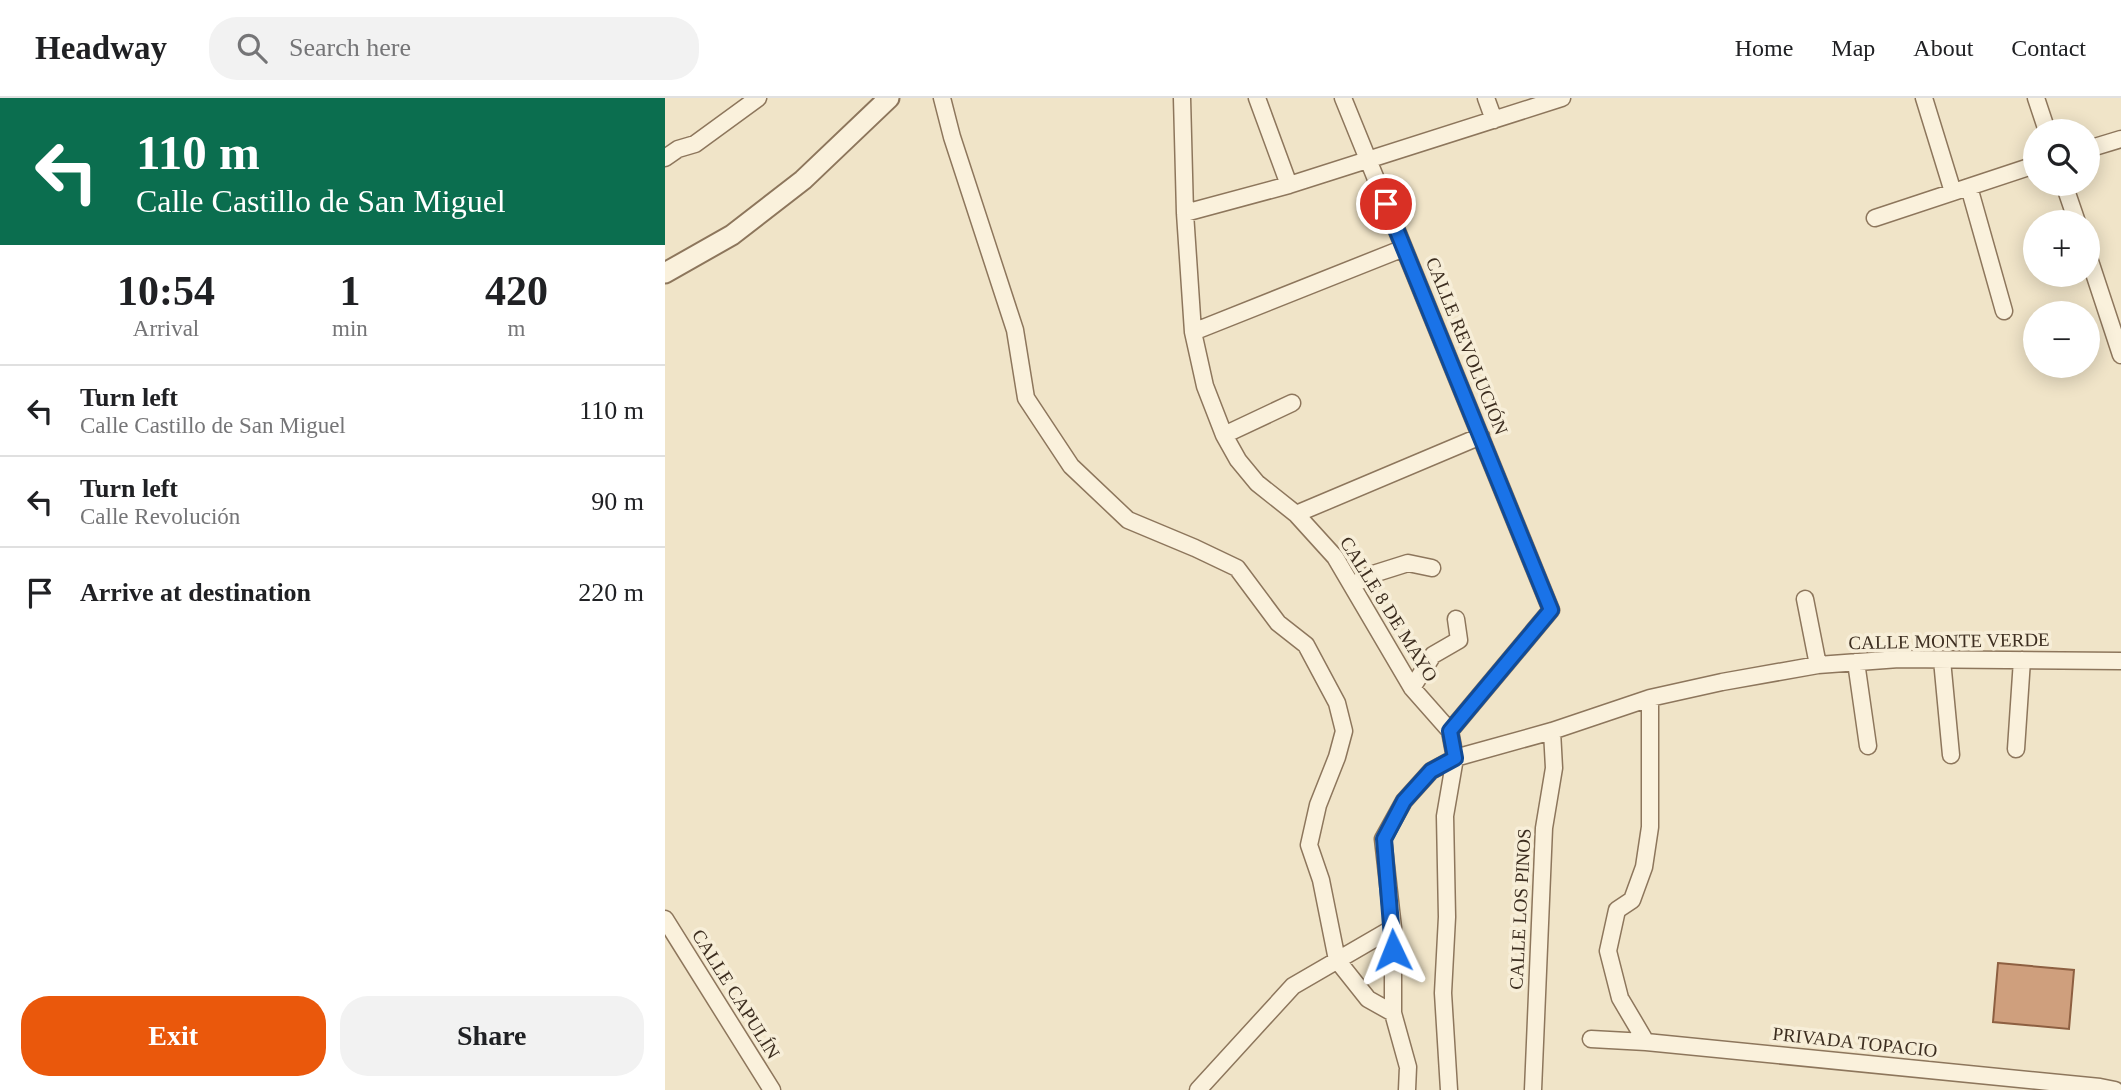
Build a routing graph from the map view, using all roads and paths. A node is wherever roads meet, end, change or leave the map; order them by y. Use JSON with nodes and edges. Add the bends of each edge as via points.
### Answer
{"nodes":[{"id":1,"x":758,"y":98,"type":"edge"},
{"id":2,"x":889,"y":98,"type":"edge"},
{"id":3,"x":1182,"y":98,"type":"edge"},
{"id":4,"x":1257,"y":98,"type":"edge"},
{"id":5,"x":1343,"y":98,"type":"edge"},
{"id":6,"x":1486,"y":98,"type":"edge"},
{"id":7,"x":1562,"y":98,"type":"edge"},
{"id":8,"x":1924,"y":98,"type":"edge"},
{"id":9,"x":2035,"y":98,"type":"edge"},
{"id":10,"x":941,"y":101,"type":"edge"},
{"id":11,"x":2043,"y":119,"type":"edge"},
{"id":12,"x":1495,"y":120,"type":"junction"},
{"id":13,"x":2121,"y":139,"type":"edge"},
{"id":14,"x":2100,"y":145,"type":"edge"},
{"id":15,"x":665,"y":158,"type":"edge"},
{"id":16,"x":1367,"y":160,"type":"junction"},
{"id":17,"x":2023,"y":169,"type":"edge"},
{"id":18,"x":1289,"y":185,"type":"junction"},
{"id":19,"x":1961,"y":189,"type":"junction"},
{"id":20,"x":1185,"y":213,"type":"junction"},
{"id":21,"x":1875,"y":218,"type":"dead end"},
{"id":22,"x":1404,"y":248,"type":"junction"},
{"id":23,"x":665,"y":273,"type":"edge"},
{"id":24,"x":2099,"y":287,"type":"edge"},
{"id":25,"x":2004,"y":311,"type":"dead end"},
{"id":26,"x":1193,"y":332,"type":"junction"},
{"id":27,"x":2121,"y":355,"type":"edge"},
{"id":28,"x":1292,"y":403,"type":"dead end"},
{"id":29,"x":1224,"y":435,"type":"junction"},
{"id":30,"x":1481,"y":436,"type":"junction"},
{"id":31,"x":1296,"y":514,"type":"junction"},
{"id":32,"x":1432,"y":568,"type":"dead end"},
{"id":33,"x":1353,"y":585,"type":"junction"},
{"id":34,"x":1805,"y":599,"type":"dead end"},
{"id":35,"x":1456,"y":619,"type":"dead end"},
{"id":36,"x":1943,"y":660,"type":"junction"},
{"id":37,"x":2022,"y":660,"type":"junction"},
{"id":38,"x":2121,"y":661,"type":"edge"},
{"id":39,"x":1856,"y":662,"type":"junction"},
{"id":40,"x":1818,"y":666,"type":"junction"},
{"id":41,"x":1412,"y":688,"type":"junction"},
{"id":42,"x":1650,"y":698,"type":"junction"},
{"id":43,"x":1450,"y":731,"type":"junction"},
{"id":44,"x":1552,"y":731,"type":"junction"},
{"id":45,"x":1868,"y":746,"type":"dead end"},
{"id":46,"x":2016,"y":749,"type":"dead end"},
{"id":47,"x":1951,"y":755,"type":"dead end"},
{"id":48,"x":1455,"y":758,"type":"junction"},
{"id":49,"x":665,"y":919,"type":"edge"},
{"id":50,"x":1393,"y":928,"type":"junction"},
{"id":51,"x":1337,"y":960,"type":"junction"},
{"id":52,"x":1393,"y":1013,"type":"junction"},
{"id":53,"x":1591,"y":1039,"type":"dead end"},
{"id":54,"x":1646,"y":1042,"type":"junction"},
{"id":55,"x":772,"y":1090,"type":"edge"},
{"id":56,"x":1198,"y":1090,"type":"edge"},
{"id":57,"x":1407,"y":1090,"type":"edge"},
{"id":58,"x":1449,"y":1090,"type":"edge"},
{"id":59,"x":1532,"y":1090,"type":"edge"},
{"id":60,"x":2115,"y":1090,"type":"edge"}],
"edges":[{"from":1,"to":15,"type":"street","via":[[695,144]]},
{"from":2,"to":23,"type":"street","via":[[803,180],[742,228]]},
{"from":3,"to":20,"type":"street","name":"CALLE 8 DE MAYO"},
{"from":4,"to":18,"type":"street"},
{"from":5,"to":16,"type":"street","name":"CALLE REVOLUCIÓN"},
{"from":6,"to":12,"type":"street"},
{"from":7,"to":12,"type":"street"},
{"from":8,"to":19,"type":"street"},
{"from":9,"to":11,"type":"street"},
{"from":10,"to":51,"type":"street","via":[[1015,330],[1026,398],[1071,466],[1128,520],[1237,568],[1278,623],[1306,645],[1337,703],[1344,731],[1309,845]]},
{"from":12,"to":16,"type":"street"},
{"from":13,"to":14,"type":"street"},
{"from":16,"to":18,"type":"street"},
{"from":16,"to":22,"type":"street","name":"CALLE REVOLUCIÓN"},
{"from":17,"to":19,"type":"street"},
{"from":18,"to":20,"type":"street"},
{"from":19,"to":21,"type":"street"},
{"from":19,"to":25,"type":"street"},
{"from":20,"to":26,"type":"street","name":"CALLE 8 DE MAYO"},
{"from":22,"to":26,"type":"street"},
{"from":22,"to":30,"type":"street","name":"CALLE REVOLUCIÓN"},
{"from":24,"to":27,"type":"street"},
{"from":26,"to":29,"type":"street","name":"CALLE 8 DE MAYO","via":[[1205,386]]},
{"from":28,"to":29,"type":"street"},
{"from":29,"to":31,"type":"street","name":"CALLE 8 DE MAYO","via":[[1257,482]]},
{"from":30,"to":31,"type":"street"},
{"from":30,"to":43,"type":"street","name":"CALLE REVOLUCIÓN","via":[[1551,610]]},
{"from":31,"to":33,"type":"street","name":"CALLE 8 DE MAYO"},
{"from":32,"to":33,"type":"street","via":[[1408,563]]},
{"from":33,"to":41,"type":"street","name":"CALLE 8 DE MAYO"},
{"from":34,"to":40,"type":"street"},
{"from":35,"to":41,"type":"street","via":[[1458,640],[1433,655]]},
{"from":36,"to":37,"type":"street","name":"CALLE MONTE VERDE"},
{"from":36,"to":39,"type":"street","name":"CALLE MONTE VERDE"},
{"from":36,"to":47,"type":"street"},
{"from":37,"to":38,"type":"street","name":"CALLE MONTE VERDE"},
{"from":37,"to":46,"type":"street"},
{"from":39,"to":40,"type":"street","name":"CALLE MONTE VERDE"},
{"from":39,"to":45,"type":"street"},
{"from":40,"to":42,"type":"street","name":"CALLE MONTE VERDE"},
{"from":41,"to":43,"type":"street","name":"CALLE 8 DE MAYO"},
{"from":42,"to":44,"type":"street","name":"CALLE MONTE VERDE"},
{"from":42,"to":54,"type":"street","via":[[1650,827],[1644,867],[1632,900],[1617,910],[1608,951],[1621,998]]},
{"from":43,"to":48,"type":"street"},
{"from":44,"to":48,"type":"street","name":"CALLE MONTE VERDE"},
{"from":44,"to":59,"type":"street","name":"CALLE LOS PINOS","via":[[1554,768],[1544,828]]},
{"from":48,"to":50,"type":"street","name":"CALLE MONTE VERDE","via":[[1431,771],[1404,801],[1384,839]]},
{"from":48,"to":58,"type":"street","via":[[1445,816],[1443,993]]},
{"from":49,"to":55,"type":"street","name":"CALLE CAPULÍN"},
{"from":50,"to":51,"type":"street"},
{"from":50,"to":52,"type":"street","name":"CALLE MONTE VERDE"},
{"from":51,"to":52,"type":"street","via":[[1368,999]]},
{"from":51,"to":56,"type":"street","via":[[1293,986]]},
{"from":52,"to":57,"type":"street","name":"CALLE MONTE VERDE","via":[[1408,1067]]},
{"from":53,"to":54,"type":"street","name":"PRIVADA TOPACIO"},
{"from":54,"to":60,"type":"street","name":"PRIVADA TOPACIO"}]}
